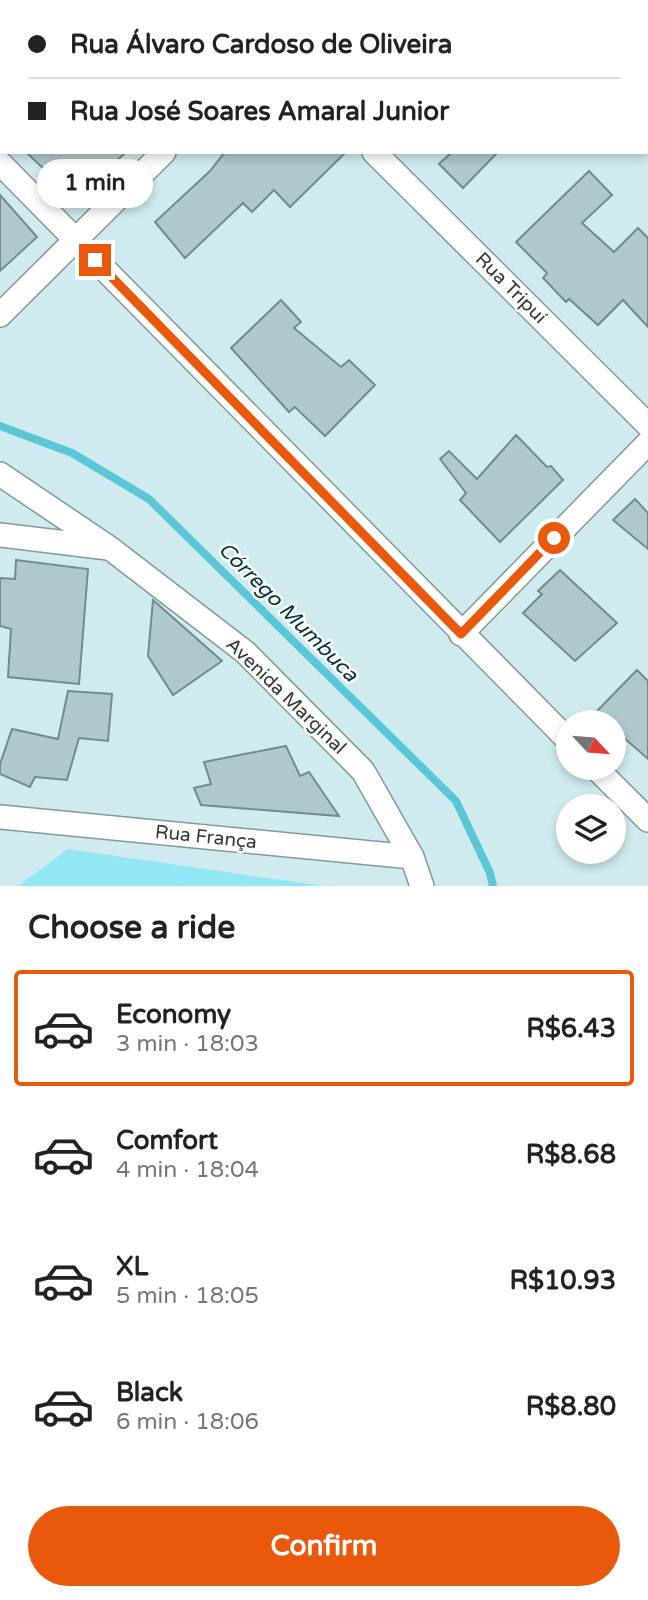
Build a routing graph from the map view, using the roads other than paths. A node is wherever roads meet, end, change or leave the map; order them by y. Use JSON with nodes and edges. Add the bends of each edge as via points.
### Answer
{"nodes":[{"id":1,"x":162,"y":154,"type":"edge"},
{"id":2,"x":376,"y":154,"type":"edge"},
{"id":3,"x":0,"y":163,"type":"edge"},
{"id":4,"x":76,"y":240,"type":"junction"},
{"id":5,"x":0,"y":315,"type":"edge"},
{"id":6,"x":648,"y":425,"type":"edge"},
{"id":7,"x":648,"y":443,"type":"edge"},
{"id":8,"x":0,"y":474,"type":"edge"},
{"id":9,"x":0,"y":535,"type":"edge"},
{"id":10,"x":111,"y":549,"type":"junction"},
{"id":11,"x":461,"y":634,"type":"junction"},
{"id":12,"x":556,"y":728,"type":"edge"},
{"id":13,"x":608,"y":780,"type":"edge"},
{"id":14,"x":0,"y":817,"type":"edge"},
{"id":15,"x":648,"y":820,"type":"edge"},
{"id":16,"x":412,"y":858,"type":"junction"},
{"id":17,"x":422,"y":886,"type":"edge"}],
"edges":[{"from":1,"to":4,"type":"street"},
{"from":2,"to":6,"type":"street","name":"Rua Tripuí"},
{"from":3,"to":4,"type":"street"},
{"from":4,"to":5,"type":"street"},
{"from":4,"to":11,"type":"street"},
{"from":7,"to":11,"type":"street"},
{"from":8,"to":10,"type":"street","name":"Avenida Marginal"},
{"from":9,"to":10,"type":"street"},
{"from":10,"to":16,"type":"street","name":"Avenida Marginal","via":[[245,652],[363,771]]},
{"from":11,"to":12,"type":"street"},
{"from":13,"to":15,"type":"street"},
{"from":14,"to":16,"type":"street","name":"Rua França"},
{"from":16,"to":17,"type":"street","name":"Avenida Marginal"}]}
